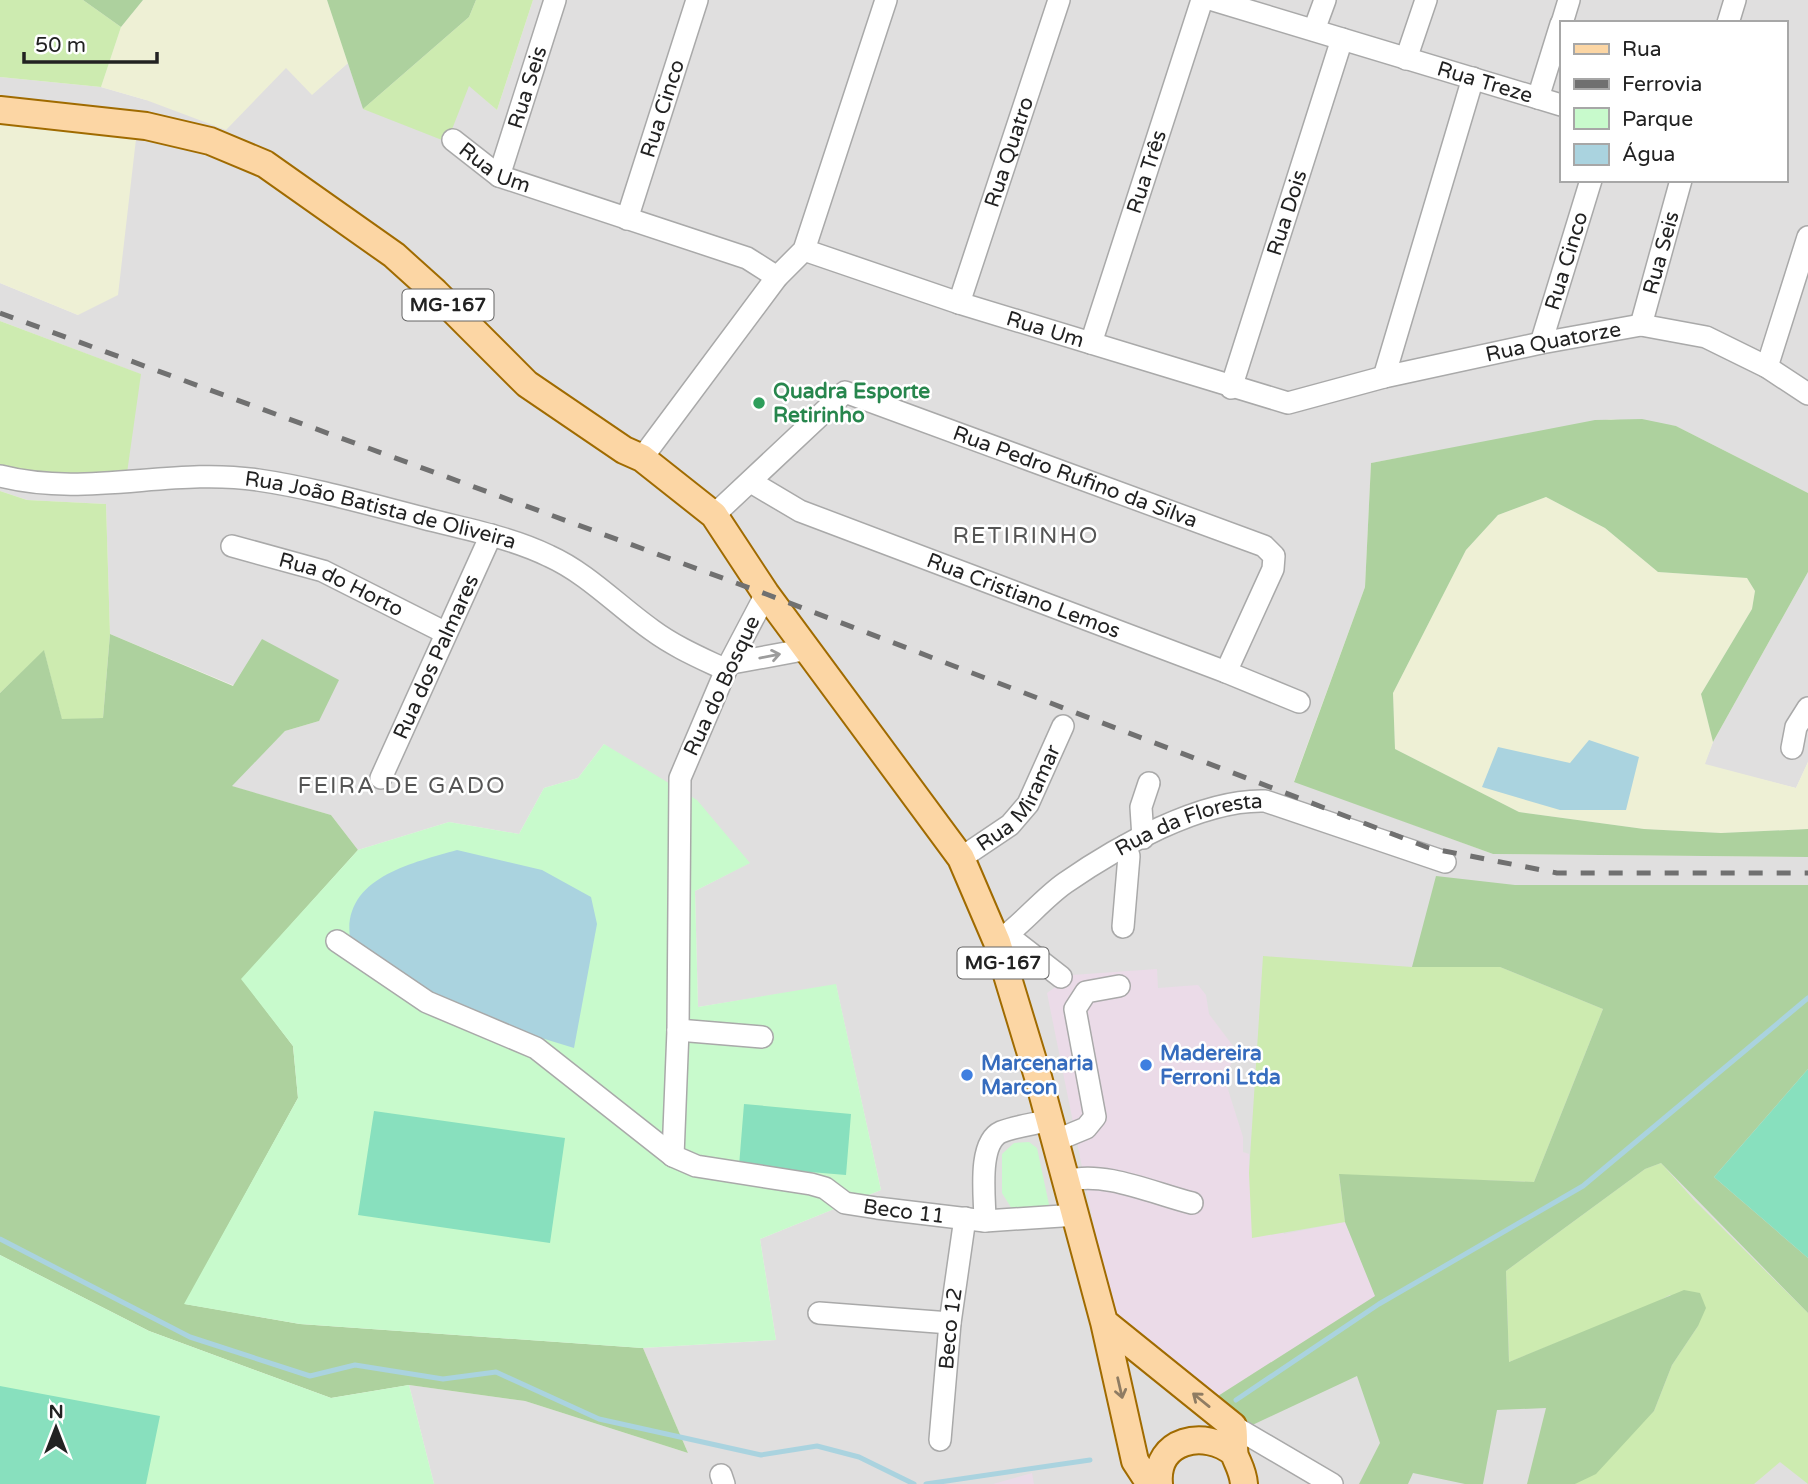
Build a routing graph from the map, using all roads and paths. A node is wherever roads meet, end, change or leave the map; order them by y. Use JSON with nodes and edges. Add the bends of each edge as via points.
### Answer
{"nodes":[{"id":1,"x":555,"y":0,"type":"edge"},
{"id":2,"x":697,"y":0,"type":"edge"},
{"id":3,"x":886,"y":0,"type":"edge"},
{"id":4,"x":1059,"y":0,"type":"edge"},
{"id":5,"x":1202,"y":0,"type":"edge"},
{"id":6,"x":1213,"y":0,"type":"edge"},
{"id":7,"x":1325,"y":0,"type":"edge"},
{"id":8,"x":1426,"y":0,"type":"edge"},
{"id":9,"x":1569,"y":0,"type":"edge"},
{"id":10,"x":1735,"y":0,"type":"edge"},
{"id":11,"x":1562,"y":21,"type":"edge"},
{"id":12,"x":1729,"y":21,"type":"edge"},
{"id":13,"x":1560,"y":26,"type":"edge"},
{"id":14,"x":1314,"y":30,"type":"junction"},
{"id":15,"x":1342,"y":39,"type":"junction"},
{"id":16,"x":1406,"y":60,"type":"junction"},
{"id":17,"x":1473,"y":78,"type":"junction"},
{"id":18,"x":1538,"y":98,"type":"junction"},
{"id":19,"x":1560,"y":105,"type":"edge"},
{"id":20,"x":0,"y":110,"type":"edge"},
{"id":21,"x":453,"y":140,"type":"dead end"},
{"id":22,"x":499,"y":176,"type":"junction"},
{"id":23,"x":1590,"y":182,"type":"edge"},
{"id":24,"x":1680,"y":182,"type":"edge"},
{"id":25,"x":627,"y":219,"type":"junction"},
{"id":26,"x":1808,"y":237,"type":"edge"},
{"id":27,"x":804,"y":250,"type":"junction"},
{"id":28,"x":776,"y":277,"type":"junction"},
{"id":29,"x":959,"y":303,"type":"junction"},
{"id":30,"x":1641,"y":325,"type":"junction"},
{"id":31,"x":1541,"y":342,"type":"junction"},
{"id":32,"x":1091,"y":343,"type":"junction"},
{"id":33,"x":1767,"y":367,"type":"junction"},
{"id":34,"x":1384,"y":377,"type":"junction"},
{"id":35,"x":1231,"y":388,"type":"junction"},
{"id":36,"x":1808,"y":394,"type":"edge"},
{"id":37,"x":1289,"y":403,"type":"joint"},
{"id":38,"x":642,"y":458,"type":"junction"},
{"id":39,"x":0,"y":476,"type":"edge"},
{"id":40,"x":751,"y":482,"type":"junction"},
{"id":41,"x":714,"y":515,"type":"junction"},
{"id":42,"x":491,"y":535,"type":"junction"},
{"id":43,"x":232,"y":546,"type":"dead end"},
{"id":44,"x":765,"y":594,"type":"junction"},
{"id":45,"x":446,"y":633,"type":"junction"},
{"id":46,"x":807,"y":649,"type":"junction"},
{"id":47,"x":729,"y":667,"type":"junction"},
{"id":48,"x":1226,"y":672,"type":"junction"},
{"id":49,"x":1299,"y":702,"type":"dead end"},
{"id":50,"x":1808,"y":708,"type":"edge"},
{"id":51,"x":1063,"y":726,"type":"dead end"},
{"id":52,"x":1792,"y":748,"type":"dead end"},
{"id":53,"x":381,"y":778,"type":"dead end"},
{"id":54,"x":1149,"y":783,"type":"dead end"},
{"id":55,"x":1134,"y":842,"type":"junction"},
{"id":56,"x":961,"y":858,"type":"junction"},
{"id":57,"x":1446,"y":862,"type":"dead end"},
{"id":58,"x":1123,"y":927,"type":"dead end"},
{"id":59,"x":1002,"y":939,"type":"junction"},
{"id":60,"x":337,"y":941,"type":"dead end"},
{"id":61,"x":1061,"y":977,"type":"dead end"},
{"id":62,"x":1119,"y":986,"type":"dead end"},
{"id":63,"x":678,"y":1030,"type":"junction"},
{"id":64,"x":762,"y":1037,"type":"dead end"},
{"id":65,"x":1054,"y":1130,"type":"junction"},
{"id":66,"x":673,"y":1156,"type":"junction"},
{"id":67,"x":1067,"y":1181,"type":"junction"},
{"id":68,"x":1192,"y":1203,"type":"dead end"},
{"id":69,"x":1077,"y":1215,"type":"junction"},
{"id":70,"x":975,"y":1219,"type":"junction"},
{"id":71,"x":819,"y":1313,"type":"dead end"},
{"id":72,"x":1104,"y":1322,"type":"junction"},
{"id":73,"x":950,"y":1323,"type":"junction"},
{"id":74,"x":1233,"y":1426,"type":"junction"},
{"id":75,"x":940,"y":1440,"type":"dead end"},
{"id":76,"x":1273,"y":1450,"type":"junction"},
{"id":77,"x":1234,"y":1453,"type":"junction"},
{"id":78,"x":1133,"y":1472,"type":"edge"},
{"id":79,"x":1150,"y":1484,"type":"edge"},
{"id":80,"x":1159,"y":1484,"type":"edge"},
{"id":81,"x":1244,"y":1484,"type":"edge"},
{"id":82,"x":1332,"y":1484,"type":"edge"}],
"edges":[{"from":1,"to":22,"type":"street","name":"Rua Seis"},
{"from":2,"to":25,"type":"street","name":"Rua Cinco"},
{"from":3,"to":27,"type":"street"},
{"from":4,"to":29,"type":"street","name":"Rua Quatro"},
{"from":5,"to":32,"type":"street","name":"Rua Três"},
{"from":6,"to":14,"type":"street","name":"Rua Treze"},
{"from":7,"to":14,"type":"street"},
{"from":8,"to":16,"type":"street"},
{"from":9,"to":11,"type":"street"},
{"from":10,"to":12,"type":"street"},
{"from":13,"to":18,"type":"street"},
{"from":14,"to":15,"type":"street","name":"Rua Treze"},
{"from":15,"to":16,"type":"street","name":"Rua Treze"},
{"from":15,"to":35,"type":"street","name":"Rua Dois"},
{"from":16,"to":17,"type":"street","name":"Rua Treze"},
{"from":17,"to":18,"type":"street","name":"Rua Treze"},
{"from":17,"to":34,"type":"street"},
{"from":18,"to":19,"type":"street","name":"Rua Treze"},
{"from":20,"to":38,"type":"main road","number":"MG-167","via":[[146,126],[210,141],[265,164],[394,255],[527,384]]},
{"from":21,"to":22,"type":"street","name":"Rua Um"},
{"from":22,"to":25,"type":"street","name":"Rua Um"},
{"from":23,"to":31,"type":"street","name":"Rua Cinco"},
{"from":24,"to":30,"type":"street","name":"Rua Seis"},
{"from":25,"to":28,"type":"street","name":"Rua Um","via":[[747,258]]},
{"from":26,"to":33,"type":"street"},
{"from":27,"to":28,"type":"street"},
{"from":27,"to":29,"type":"street","name":"Rua Um"},
{"from":28,"to":38,"type":"street"},
{"from":29,"to":32,"type":"street","name":"Rua Um"},
{"from":30,"to":31,"type":"street","name":"Rua Quatorze"},
{"from":30,"to":33,"type":"street","name":"Rua Quatorze","via":[[1706,337]]},
{"from":31,"to":34,"type":"street","name":"Rua Quatorze"},
{"from":32,"to":35,"type":"street","name":"Rua Um"},
{"from":33,"to":36,"type":"street","name":"Rua Quatorze"},
{"from":34,"to":37,"type":"street","name":"Rua Quatorze"},
{"from":35,"to":37,"type":"street","name":"Rua Um"},
{"from":38,"to":41,"type":"main road","number":"MG-167"},
{"from":39,"to":42,"type":"street","name":"Rua João Batista de Oliveira","via":[[68,486],[191,477],[255,479]]},
{"from":40,"to":41,"type":"street","name":"Rua Pedro Rufino da Silva"},
{"from":40,"to":48,"type":"street","name":"Rua Cristiano Lemos","via":[[800,511]]},
{"from":40,"to":48,"type":"street","name":"Rua Pedro Rufino da Silva","via":[[845,393],[1264,546],[1274,556],[1273,569]]},
{"from":41,"to":44,"type":"main road","number":"MG-167"},
{"from":42,"to":45,"type":"street","name":"Rua dos Palmares"},
{"from":42,"to":47,"type":"street","name":"Rua João Batista de Oliveira","via":[[549,556],[651,630]]},
{"from":43,"to":45,"type":"street","name":"Rua do Horto","via":[[323,571]]},
{"from":44,"to":46,"type":"main road","number":"MG-167"},
{"from":44,"to":47,"type":"street","name":"Rua do Bosque"},
{"from":45,"to":53,"type":"street","name":"Rua dos Palmares"},
{"from":47,"to":46,"type":"street","one_way":true},
{"from":46,"to":56,"type":"main road","number":"MG-167"},
{"from":47,"to":63,"type":"street","name":"Rua do Bosque","via":[[680,778]]},
{"from":48,"to":49,"type":"street","name":"Rua Cristiano Lemos"},
{"from":50,"to":52,"type":"street"},
{"from":51,"to":56,"type":"street","name":"Rua Miramar","via":[[1028,804],[1010,825]]},
{"from":54,"to":55,"type":"street"},
{"from":55,"to":57,"type":"street","name":"Rua da Floresta","via":[[1210,808],[1242,800],[1265,801]]},
{"from":55,"to":58,"type":"street"},
{"from":55,"to":59,"type":"street","name":"Rua da Floresta","via":[[1063,884]]},
{"from":56,"to":59,"type":"main road","number":"MG-167"},
{"from":59,"to":61,"type":"street"},
{"from":59,"to":65,"type":"main road","number":"MG-167"},
{"from":60,"to":66,"type":"street","via":[[427,1002],[536,1048]]},
{"from":62,"to":65,"type":"street","name":"Beco 12","via":[[1086,992],[1075,1009],[1095,1116],[1086,1128]]},
{"from":63,"to":64,"type":"street"},
{"from":63,"to":66,"type":"street"},
{"from":65,"to":67,"type":"main road","number":"MG-167"},
{"from":65,"to":70,"type":"street","name":"Beco 12","via":[[999,1133],[990,1142]]},
{"from":66,"to":70,"type":"street","name":"Beco 11","via":[[696,1166],[811,1184],[845,1203]]},
{"from":67,"to":68,"type":"street","via":[[1084,1176],[1113,1180]]},
{"from":67,"to":69,"type":"main road","number":"MG-167"},
{"from":69,"to":70,"type":"street","name":"Beco 11"},
{"from":69,"to":72,"type":"main road","number":"MG-167"},
{"from":70,"to":73,"type":"street","name":"Beco 12"},
{"from":71,"to":73,"type":"street"},
{"from":74,"to":72,"type":"main road","one_way":true},
{"from":72,"to":78,"type":"main road","number":"MG-167","one_way":true},
{"from":73,"to":75,"type":"street","name":"Beco 12"},
{"from":74,"to":76,"type":"street"},
{"from":74,"to":77,"type":"main road"},
{"from":76,"to":77,"type":"street"},
{"from":76,"to":82,"type":"street"},
{"from":77,"to":80,"type":"main road","via":[[1209,1439],[1181,1443],[1162,1464]]},
{"from":77,"to":81,"type":"main road","via":[[1242,1466]]},
{"from":78,"to":79,"type":"main road"}]}
